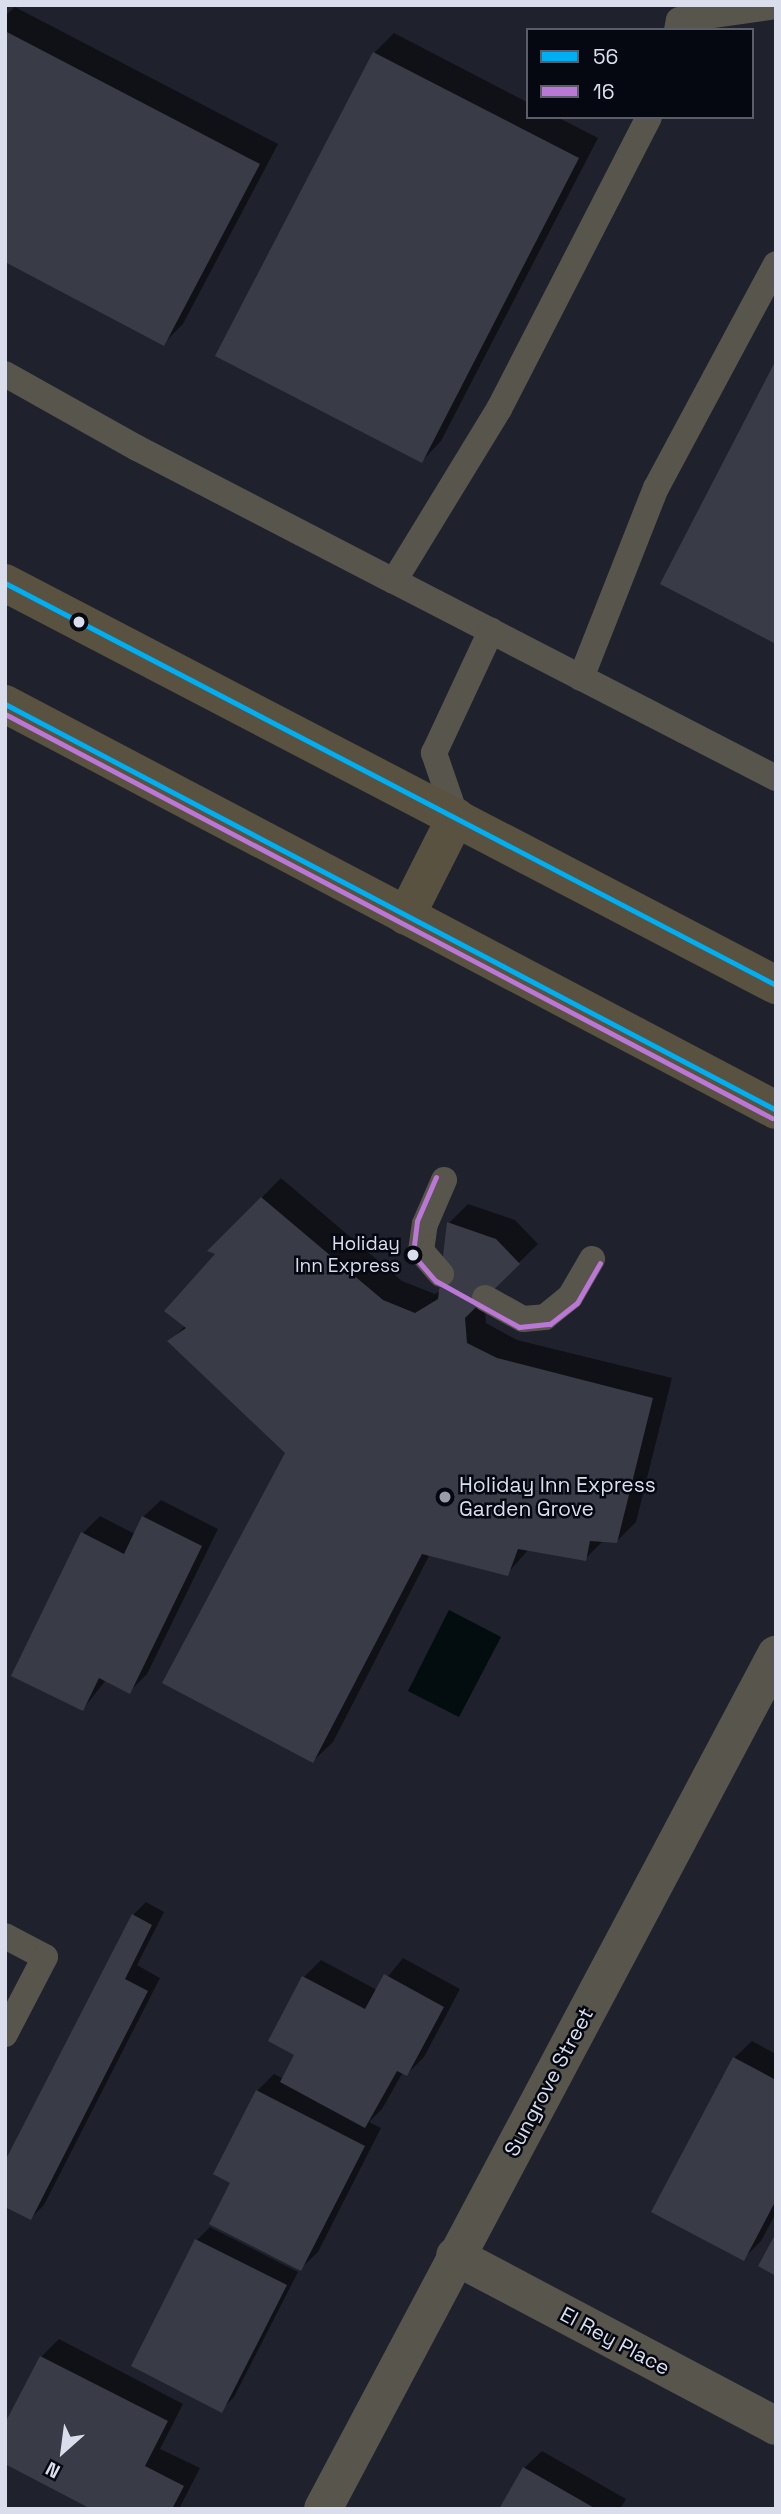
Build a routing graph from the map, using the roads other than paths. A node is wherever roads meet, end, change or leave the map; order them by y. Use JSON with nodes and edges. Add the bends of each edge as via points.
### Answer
{"nodes":[{"id":1,"x":776,"y":6,"type":"edge"},
{"id":2,"x":677,"y":28,"type":"edge"},
{"id":3,"x":648,"y":119,"type":"edge"},
{"id":4,"x":776,"y":264,"type":"edge"},
{"id":5,"x":5,"y":374,"type":"edge"},
{"id":6,"x":394,"y":581,"type":"junction"},
{"id":7,"x":5,"y":583,"type":"edge"},
{"id":8,"x":491,"y":631,"type":"junction"},
{"id":9,"x":581,"y":678,"type":"junction"},
{"id":10,"x":5,"y":704,"type":"edge"},
{"id":11,"x":776,"y":778,"type":"edge"},
{"id":12,"x":456,"y":817,"type":"junction"},
{"id":13,"x":406,"y":916,"type":"junction"},
{"id":14,"x":776,"y":985,"type":"edge"},
{"id":15,"x":776,"y":1110,"type":"edge"},
{"id":16,"x":444,"y":1180,"type":"dead end"},
{"id":17,"x":592,"y":1259,"type":"dead end"},
{"id":18,"x":441,"y":1274,"type":"dead end"},
{"id":19,"x":485,"y":1298,"type":"dead end"},
{"id":20,"x":776,"y":1655,"type":"edge"},
{"id":21,"x":5,"y":1936,"type":"edge"},
{"id":22,"x":5,"y":2034,"type":"edge"},
{"id":23,"x":454,"y":2256,"type":"junction"},
{"id":24,"x":776,"y":2426,"type":"edge"},
{"id":25,"x":323,"y":2509,"type":"edge"}],
"edges":[{"from":1,"to":2,"type":"lane","via":[[679,20]]},
{"from":3,"to":6,"type":"lane","via":[[499,409]]},
{"from":4,"to":9,"type":"lane","via":[[656,488]]},
{"from":5,"to":6,"type":"lane"},
{"from":6,"to":8,"type":"lane"},
{"from":7,"to":12,"type":"main road"},
{"from":8,"to":9,"type":"lane"},
{"from":8,"to":12,"type":"lane","via":[[434,754]]},
{"from":9,"to":11,"type":"lane"},
{"from":10,"to":13,"type":"main road"},
{"from":12,"to":13,"type":"main road"},
{"from":12,"to":14,"type":"main road"},
{"from":13,"to":15,"type":"main road"},
{"from":16,"to":18,"type":"lane","via":[[425,1224],[421,1251]]},
{"from":17,"to":19,"type":"lane","via":[[570,1297],[545,1317],[523,1319]]},
{"from":20,"to":23,"type":"street","name":"Sungrove Street"},
{"from":21,"to":22,"type":"lane","via":[[45,1957]]},
{"from":23,"to":24,"type":"street","name":"El Rey Place"},
{"from":23,"to":25,"type":"street","name":"Sungrove Street"}]}
